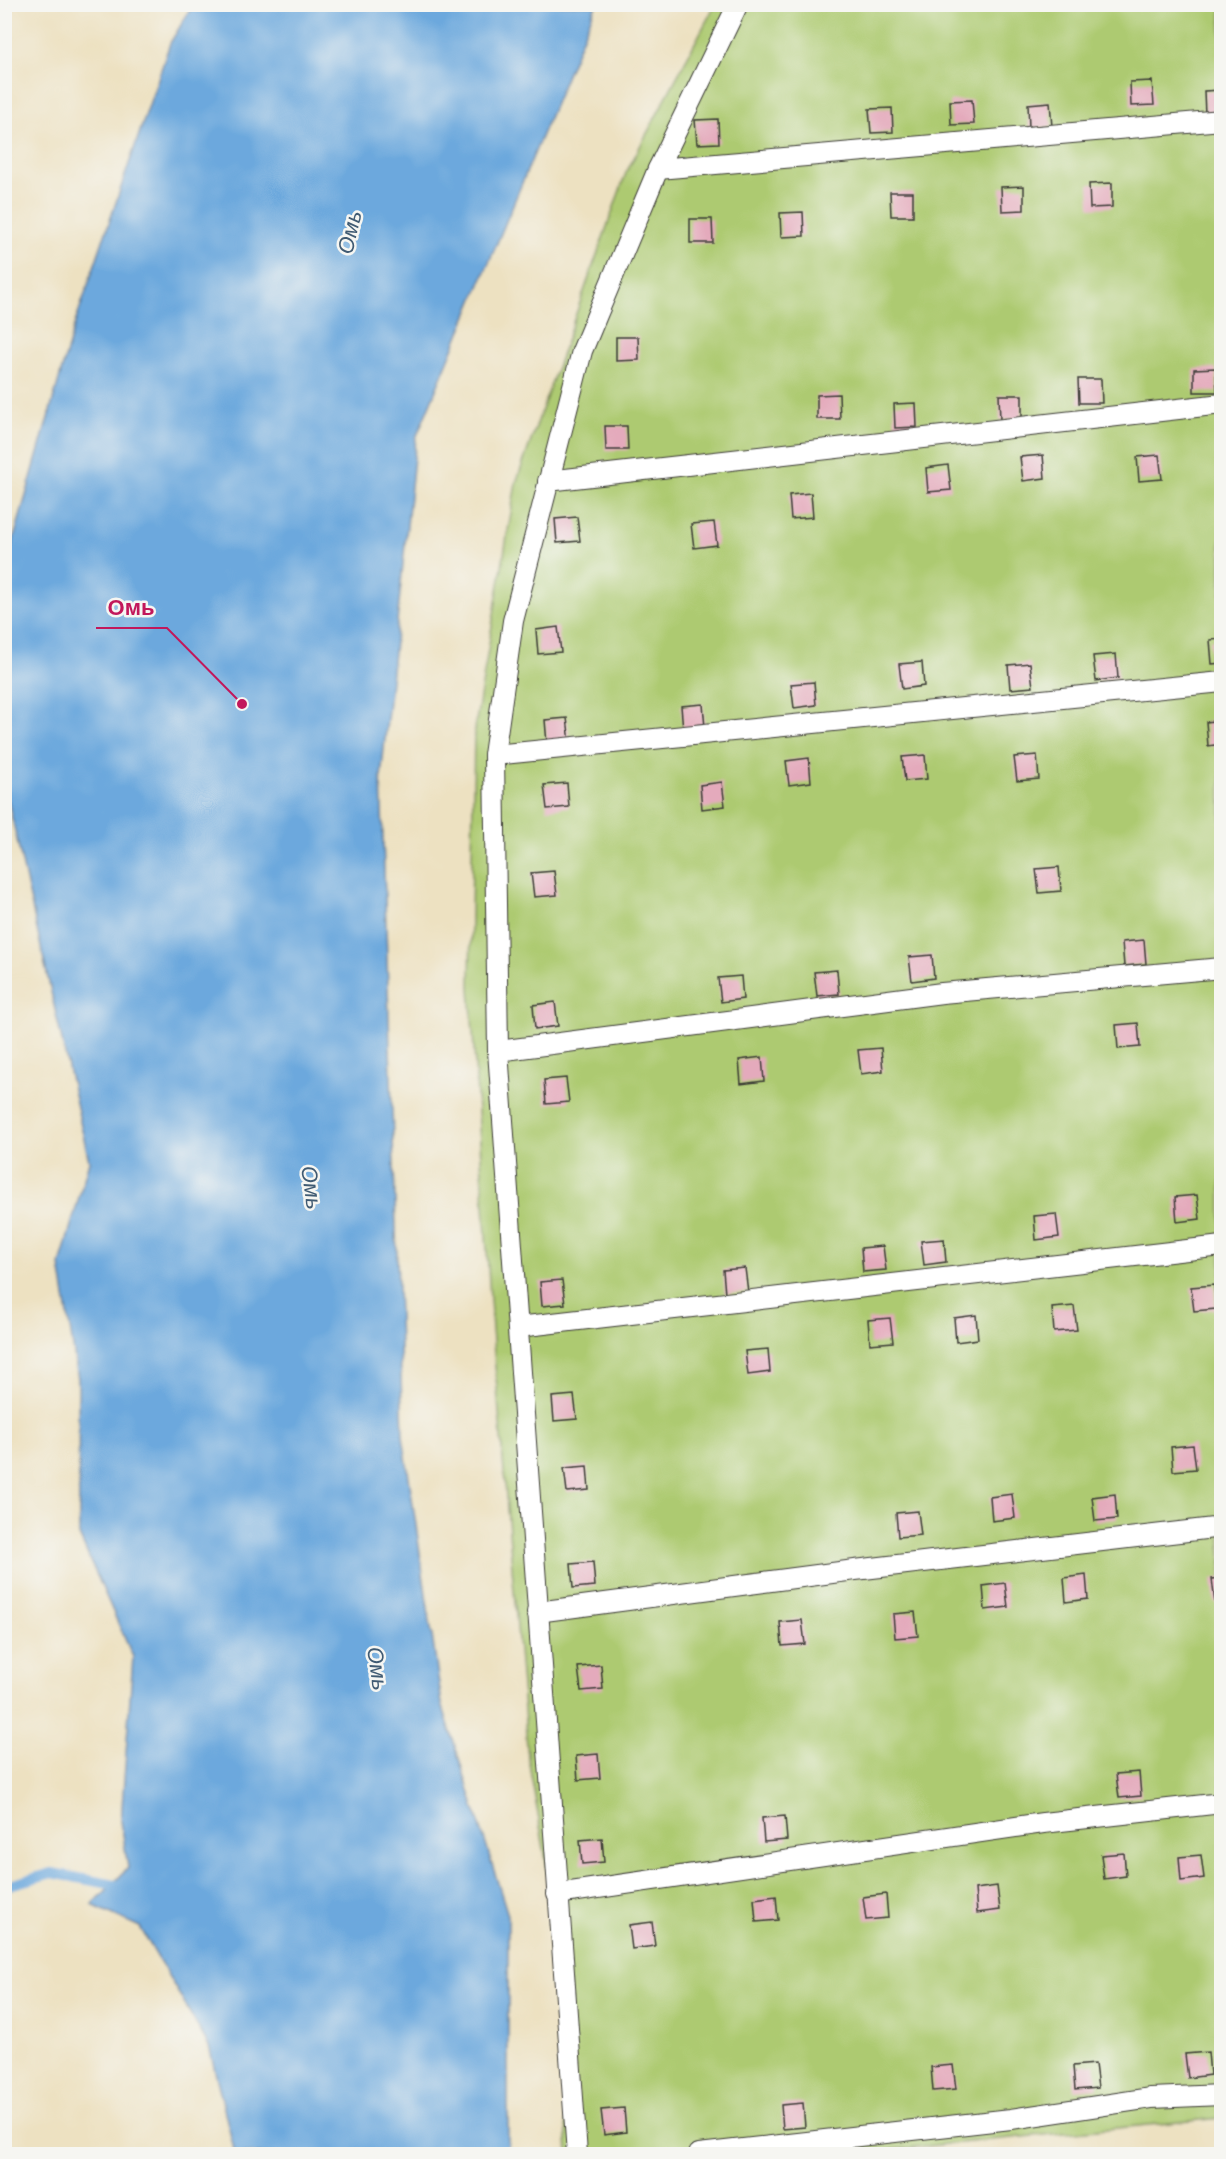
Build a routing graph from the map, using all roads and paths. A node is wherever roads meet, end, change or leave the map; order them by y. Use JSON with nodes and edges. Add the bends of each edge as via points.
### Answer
{"nodes":[{"id":1,"x":738,"y":4,"type":"edge"},
{"id":2,"x":1221,"y":120,"type":"edge"},
{"id":3,"x":658,"y":169,"type":"junction"},
{"id":4,"x":1221,"y":404,"type":"edge"},
{"id":5,"x":548,"y":480,"type":"junction"},
{"id":6,"x":1221,"y":682,"type":"edge"},
{"id":7,"x":494,"y":755,"type":"junction"},
{"id":8,"x":1221,"y":968,"type":"edge"},
{"id":9,"x":498,"y":1051,"type":"junction"},
{"id":10,"x":1221,"y":1246,"type":"edge"},
{"id":11,"x":518,"y":1327,"type":"junction"},
{"id":12,"x":1221,"y":1527,"type":"edge"},
{"id":13,"x":537,"y":1612,"type":"junction"},
{"id":14,"x":1221,"y":1803,"type":"edge"},
{"id":15,"x":557,"y":1894,"type":"junction"},
{"id":16,"x":1221,"y":2095,"type":"edge"},
{"id":17,"x":577,"y":2154,"type":"edge"},
{"id":18,"x":699,"y":2154,"type":"edge"}],
"edges":[{"from":1,"to":3,"type":"lane"},
{"from":2,"to":3,"type":"lane"},
{"from":3,"to":5,"type":"lane","via":[[582,351]]},
{"from":4,"to":5,"type":"lane"},
{"from":5,"to":7,"type":"lane","via":[[513,621]]},
{"from":6,"to":7,"type":"lane"},
{"from":7,"to":9,"type":"lane"},
{"from":8,"to":9,"type":"lane","via":[[942,993]]},
{"from":9,"to":11,"type":"lane"},
{"from":10,"to":11,"type":"lane"},
{"from":11,"to":13,"type":"lane"},
{"from":12,"to":13,"type":"lane"},
{"from":13,"to":15,"type":"lane"},
{"from":14,"to":15,"type":"lane","via":[[1043,1824]]},
{"from":15,"to":17,"type":"lane"},
{"from":16,"to":18,"type":"lane","via":[[1150,2098],[1011,2120]]}]}
